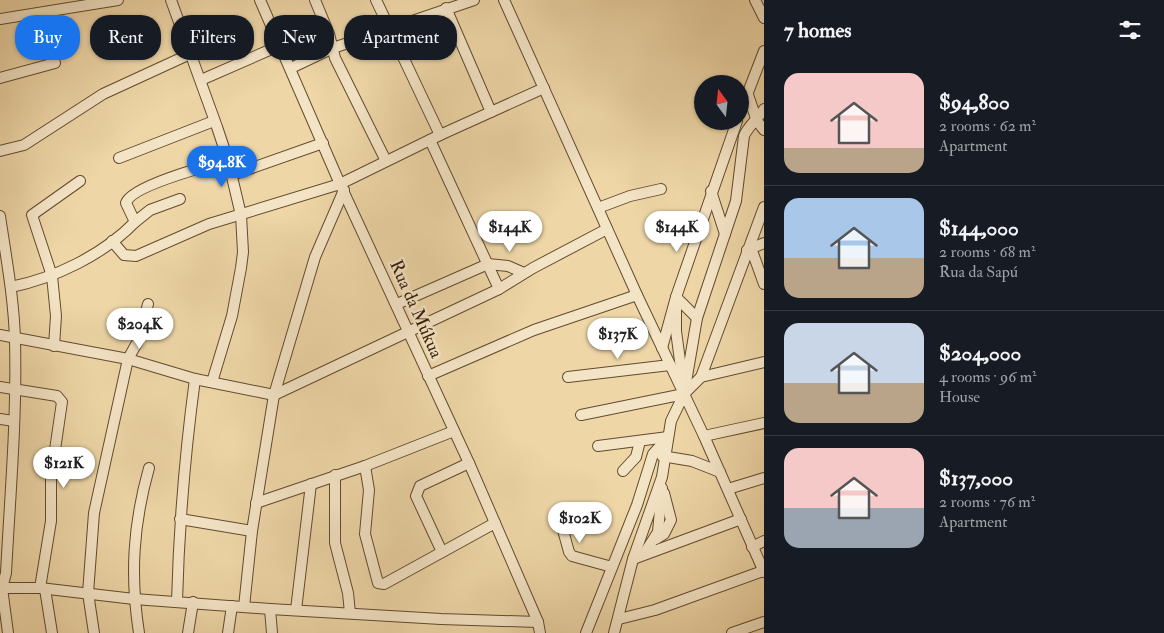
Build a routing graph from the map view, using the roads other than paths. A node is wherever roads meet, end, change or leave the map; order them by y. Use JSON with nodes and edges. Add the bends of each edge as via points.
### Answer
{"nodes":[{"id":1,"x":118,"y":0,"type":"edge"},
{"id":2,"x":171,"y":0,"type":"edge"},
{"id":3,"x":260,"y":0,"type":"edge"},
{"id":4,"x":315,"y":0,"type":"edge"},
{"id":5,"x":376,"y":0,"type":"edge"},
{"id":6,"x":474,"y":0,"type":"edge"},
{"id":7,"x":504,"y":0,"type":"edge"},
{"id":8,"x":755,"y":0,"type":"edge"},
{"id":9,"x":446,"y":8,"type":"junction"},
{"id":10,"x":176,"y":15,"type":"edge"},
{"id":11,"x":267,"y":15,"type":"edge"},
{"id":12,"x":321,"y":15,"type":"edge"},
{"id":13,"x":382,"y":15,"type":"edge"},
{"id":14,"x":426,"y":15,"type":"edge"},
{"id":15,"x":764,"y":18,"type":"edge"},
{"id":16,"x":0,"y":19,"type":"edge"},
{"id":17,"x":764,"y":51,"type":"edge"},
{"id":18,"x":264,"y":52,"type":"edge"},
{"id":19,"x":334,"y":53,"type":"edge"},
{"id":20,"x":177,"y":60,"type":"edge"},
{"id":21,"x":193,"y":60,"type":"edge"},
{"id":22,"x":288,"y":60,"type":"edge"},
{"id":23,"x":308,"y":60,"type":"edge"},
{"id":24,"x":404,"y":60,"type":"edge"},
{"id":25,"x":55,"y":64,"type":"dead end"},
{"id":26,"x":291,"y":68,"type":"junction"},
{"id":27,"x":0,"y":78,"type":"edge"},
{"id":28,"x":201,"y":80,"type":"junction"},
{"id":29,"x":749,"y":87,"type":"edge"},
{"id":30,"x":544,"y":88,"type":"junction"},
{"id":31,"x":749,"y":98,"type":"edge"},
{"id":32,"x":764,"y":109,"type":"edge"},
{"id":33,"x":491,"y":112,"type":"junction"},
{"id":34,"x":757,"y":120,"type":"junction"},
{"id":35,"x":214,"y":121,"type":"junction"},
{"id":36,"x":734,"y":130,"type":"edge"},
{"id":37,"x":744,"y":130,"type":"edge"},
{"id":38,"x":764,"y":130,"type":"edge"},
{"id":39,"x":440,"y":135,"type":"junction"},
{"id":40,"x":744,"y":136,"type":"junction"},
{"id":41,"x":430,"y":140,"type":"junction"},
{"id":42,"x":323,"y":143,"type":"junction"},
{"id":43,"x":0,"y":151,"type":"edge"},
{"id":44,"x":119,"y":158,"type":"dead end"},
{"id":45,"x":228,"y":160,"type":"junction"},
{"id":46,"x":386,"y":161,"type":"junction"},
{"id":47,"x":232,"y":175,"type":"junction"},
{"id":48,"x":80,"y":181,"type":"dead end"},
{"id":49,"x":342,"y":187,"type":"junction"},
{"id":50,"x":661,"y":189,"type":"dead end"},
{"id":51,"x":711,"y":190,"type":"junction"},
{"id":52,"x":180,"y":199,"type":"dead end"},
{"id":53,"x":764,"y":207,"type":"edge"},
{"id":54,"x":598,"y":208,"type":"junction"},
{"id":55,"x":240,"y":215,"type":"junction"},
{"id":56,"x":0,"y":216,"type":"edge"},
{"id":57,"x":135,"y":222,"type":"junction"},
{"id":58,"x":607,"y":229,"type":"junction"},
{"id":59,"x":725,"y":234,"type":"junction"},
{"id":60,"x":112,"y":241,"type":"junction"},
{"id":61,"x":764,"y":243,"type":"edge"},
{"id":62,"x":749,"y":249,"type":"junction"},
{"id":63,"x":488,"y":264,"type":"junction"},
{"id":64,"x":524,"y":273,"type":"junction"},
{"id":65,"x":52,"y":276,"type":"junction"},
{"id":66,"x":764,"y":284,"type":"edge"},
{"id":67,"x":10,"y":287,"type":"junction"},
{"id":68,"x":499,"y":290,"type":"junction"},
{"id":69,"x":637,"y":295,"type":"junction"},
{"id":70,"x":676,"y":297,"type":"junction"},
{"id":71,"x":148,"y":304,"type":"dead end"},
{"id":72,"x":397,"y":304,"type":"junction"},
{"id":73,"x":697,"y":318,"type":"junction"},
{"id":74,"x":407,"y":331,"type":"junction"},
{"id":75,"x":0,"y":335,"type":"edge"},
{"id":76,"x":15,"y":338,"type":"junction"},
{"id":77,"x":54,"y":346,"type":"junction"},
{"id":78,"x":662,"y":348,"type":"junction"},
{"id":79,"x":128,"y":359,"type":"junction"},
{"id":80,"x":764,"y":362,"type":"edge"},
{"id":81,"x":670,"y":365,"type":"junction"},
{"id":82,"x":428,"y":376,"type":"junction"},
{"id":83,"x":568,"y":377,"type":"dead end"},
{"id":84,"x":701,"y":378,"type":"junction"},
{"id":85,"x":196,"y":379,"type":"junction"},
{"id":86,"x":212,"y":382,"type":"junction"},
{"id":87,"x":0,"y":387,"type":"edge"},
{"id":88,"x":15,"y":389,"type":"junction"},
{"id":89,"x":684,"y":394,"type":"junction"},
{"id":90,"x":274,"y":395,"type":"junction"},
{"id":91,"x":581,"y":415,"type":"dead end"},
{"id":92,"x":0,"y":420,"type":"edge"},
{"id":93,"x":14,"y":421,"type":"junction"},
{"id":94,"x":764,"y":424,"type":"edge"},
{"id":95,"x":454,"y":431,"type":"junction"},
{"id":96,"x":704,"y":436,"type":"junction"},
{"id":97,"x":668,"y":437,"type":"junction"},
{"id":98,"x":640,"y":441,"type":"junction"},
{"id":99,"x":598,"y":446,"type":"dead end"},
{"id":100,"x":654,"y":454,"type":"junction"},
{"id":101,"x":666,"y":457,"type":"junction"},
{"id":102,"x":469,"y":463,"type":"junction"},
{"id":103,"x":365,"y":466,"type":"junction"},
{"id":104,"x":149,"y":468,"type":"dead end"},
{"id":105,"x":623,"y":471,"type":"dead end"},
{"id":106,"x":720,"y":472,"type":"junction"},
{"id":107,"x":335,"y":475,"type":"junction"},
{"id":108,"x":0,"y":477,"type":"edge"},
{"id":109,"x":662,"y":477,"type":"junction"},
{"id":110,"x":11,"y":478,"type":"junction"},
{"id":111,"x":764,"y":478,"type":"edge"},
{"id":112,"x":311,"y":484,"type":"junction"},
{"id":113,"x":728,"y":489,"type":"junction"},
{"id":114,"x":256,"y":503,"type":"junction"},
{"id":115,"x":558,"y":512,"type":"dead end"},
{"id":116,"x":180,"y":519,"type":"junction"},
{"id":117,"x":741,"y":519,"type":"junction"},
{"id":118,"x":496,"y":523,"type":"junction"},
{"id":119,"x":252,"y":531,"type":"junction"},
{"id":120,"x":764,"y":541,"type":"edge"},
{"id":121,"x":752,"y":547,"type":"junction"},
{"id":122,"x":442,"y":552,"type":"junction"},
{"id":123,"x":638,"y":557,"type":"junction"},
{"id":124,"x":612,"y":567,"type":"junction"},
{"id":125,"x":764,"y":572,"type":"edge"},
{"id":126,"x":1,"y":588,"type":"edge"},
{"id":127,"x":42,"y":588,"type":"junction"},
{"id":128,"x":88,"y":593,"type":"junction"},
{"id":129,"x":134,"y":599,"type":"junction"},
{"id":130,"x":177,"y":601,"type":"junction"},
{"id":131,"x":193,"y":602,"type":"junction"},
{"id":132,"x":232,"y":606,"type":"junction"},
{"id":133,"x":244,"y":607,"type":"junction"},
{"id":134,"x":270,"y":609,"type":"junction"},
{"id":135,"x":296,"y":610,"type":"junction"},
{"id":136,"x":350,"y":612,"type":"junction"},
{"id":137,"x":619,"y":619,"type":"junction"},
{"id":138,"x":538,"y":622,"type":"junction"},
{"id":139,"x":764,"y":622,"type":"edge"},
{"id":140,"x":8,"y":633,"type":"edge"},
{"id":141,"x":52,"y":633,"type":"edge"},
{"id":142,"x":94,"y":633,"type":"edge"},
{"id":143,"x":139,"y":633,"type":"edge"},
{"id":144,"x":188,"y":633,"type":"edge"},
{"id":145,"x":228,"y":633,"type":"edge"},
{"id":146,"x":272,"y":633,"type":"edge"},
{"id":147,"x":540,"y":633,"type":"edge"},
{"id":148,"x":586,"y":633,"type":"edge"},
{"id":149,"x":614,"y":633,"type":"edge"},
{"id":150,"x":732,"y":633,"type":"edge"}],
"edges":[{"from":1,"to":16,"type":"street"},
{"from":2,"to":10,"type":"street"},
{"from":3,"to":11,"type":"street","name":"Rua da Múkua"},
{"from":4,"to":12,"type":"street"},
{"from":5,"to":13,"type":"street"},
{"from":6,"to":9,"type":"street"},
{"from":7,"to":30,"type":"street"},
{"from":8,"to":15,"type":"street"},
{"from":9,"to":14,"type":"street"},
{"from":9,"to":33,"type":"street"},
{"from":17,"to":29,"type":"street"},
{"from":18,"to":28,"type":"street"},
{"from":19,"to":46,"type":"street"},
{"from":20,"to":43,"type":"street","via":[[103,94],[24,145]]},
{"from":21,"to":28,"type":"street"},
{"from":22,"to":26,"type":"street","name":"Rua da Múkua"},
{"from":23,"to":26,"type":"street"},
{"from":24,"to":39,"type":"street"},
{"from":25,"to":27,"type":"street"},
{"from":26,"to":42,"type":"street","name":"Rua da Múkua"},
{"from":28,"to":35,"type":"street"},
{"from":30,"to":33,"type":"street"},
{"from":30,"to":54,"type":"street"},
{"from":31,"to":34,"type":"street"},
{"from":32,"to":34,"type":"street"},
{"from":33,"to":39,"type":"street"},
{"from":34,"to":38,"type":"street"},
{"from":34,"to":40,"type":"street"},
{"from":35,"to":44,"type":"street"},
{"from":35,"to":45,"type":"street"},
{"from":36,"to":51,"type":"street"},
{"from":37,"to":40,"type":"street"},
{"from":39,"to":41,"type":"street"},
{"from":40,"to":59,"type":"street","via":[[736,202]]},
{"from":41,"to":46,"type":"street"},
{"from":41,"to":63,"type":"street"},
{"from":42,"to":47,"type":"street"},
{"from":42,"to":49,"type":"street","name":"Rua da Múkua"},
{"from":45,"to":47,"type":"street"},
{"from":45,"to":57,"type":"street","via":[[188,171],[132,194],[126,203]]},
{"from":46,"to":49,"type":"street"},
{"from":47,"to":55,"type":"street"},
{"from":48,"to":65,"type":"street","via":[[33,214]]},
{"from":49,"to":55,"type":"street"},
{"from":49,"to":72,"type":"street","name":"Rua da Múkua"},
{"from":49,"to":90,"type":"street","via":[[315,257]]},
{"from":50,"to":54,"type":"street"},
{"from":51,"to":59,"type":"street"},
{"from":51,"to":70,"type":"street"},
{"from":52,"to":57,"type":"street","via":[[150,210]]},
{"from":53,"to":62,"type":"street"},
{"from":54,"to":58,"type":"street"},
{"from":55,"to":60,"type":"street","via":[[209,224],[136,256],[124,255]]},
{"from":55,"to":86,"type":"street","via":[[241,268],[232,316]]},
{"from":56,"to":67,"type":"street"},
{"from":57,"to":60,"type":"street"},
{"from":58,"to":64,"type":"street"},
{"from":58,"to":69,"type":"street"},
{"from":59,"to":73,"type":"street"},
{"from":60,"to":65,"type":"street"},
{"from":61,"to":62,"type":"street"},
{"from":62,"to":66,"type":"street"},
{"from":62,"to":84,"type":"street"},
{"from":63,"to":64,"type":"street","via":[[508,266]]},
{"from":63,"to":68,"type":"street"},
{"from":63,"to":72,"type":"street"},
{"from":64,"to":68,"type":"street"},
{"from":65,"to":67,"type":"street"},
{"from":65,"to":77,"type":"street","via":[[56,316]]},
{"from":67,"to":76,"type":"street"},
{"from":68,"to":74,"type":"street"},
{"from":69,"to":78,"type":"street"},
{"from":69,"to":82,"type":"street","via":[[534,330]]},
{"from":70,"to":73,"type":"street"},
{"from":70,"to":78,"type":"street"},
{"from":70,"to":89,"type":"street","via":[[676,331]]},
{"from":71,"to":79,"type":"street","via":[[138,340]]},
{"from":72,"to":74,"type":"street","name":"Rua da Múkua"},
{"from":73,"to":89,"type":"street"},
{"from":74,"to":82,"type":"street","name":"Rua da Múkua"},
{"from":74,"to":90,"type":"street"},
{"from":75,"to":76,"type":"street"},
{"from":76,"to":77,"type":"street"},
{"from":76,"to":88,"type":"street"},
{"from":77,"to":79,"type":"street"},
{"from":78,"to":81,"type":"street"},
{"from":79,"to":85,"type":"street"},
{"from":79,"to":128,"type":"street","via":[[97,498]]},
{"from":80,"to":84,"type":"street"},
{"from":81,"to":83,"type":"street"},
{"from":81,"to":89,"type":"street"},
{"from":82,"to":95,"type":"street","name":"Rua da Múkua"},
{"from":84,"to":89,"type":"street"},
{"from":85,"to":86,"type":"street"},
{"from":85,"to":116,"type":"street","via":[[186,443]]},
{"from":86,"to":90,"type":"street"},
{"from":87,"to":88,"type":"street"},
{"from":88,"to":93,"type":"street"},
{"from":88,"to":127,"type":"street","via":[[57,396],[62,402],[51,477],[51,521]]},
{"from":89,"to":91,"type":"street"},
{"from":89,"to":96,"type":"street"},
{"from":89,"to":97,"type":"street","via":[[671,421]]},
{"from":90,"to":114,"type":"street"},
{"from":92,"to":93,"type":"street"},
{"from":93,"to":110,"type":"street"},
{"from":94,"to":96,"type":"street"},
{"from":95,"to":102,"type":"street","name":"Rua da Múkua"},
{"from":95,"to":103,"type":"street"},
{"from":96,"to":106,"type":"street"},
{"from":97,"to":98,"type":"street"},
{"from":97,"to":100,"type":"street"},
{"from":97,"to":101,"type":"street"},
{"from":98,"to":99,"type":"street"},
{"from":98,"to":105,"type":"street","via":[[636,457]]},
{"from":100,"to":101,"type":"street"},
{"from":100,"to":124,"type":"street"},
{"from":101,"to":106,"type":"street","via":[[692,461]]},
{"from":101,"to":109,"type":"street"},
{"from":102,"to":118,"type":"street","name":"Rua da Múkua"},
{"from":102,"to":122,"type":"street","via":[[420,486],[416,491]]},
{"from":103,"to":107,"type":"street"},
{"from":103,"to":122,"type":"street","via":[[369,490],[365,534],[378,583],[384,584]]},
{"from":104,"to":129,"type":"street","via":[[136,522]]},
{"from":106,"to":113,"type":"street"},
{"from":107,"to":112,"type":"street"},
{"from":107,"to":136,"type":"street","via":[[335,543]]},
{"from":108,"to":110,"type":"street"},
{"from":109,"to":123,"type":"street"},
{"from":109,"to":123,"type":"street","via":[[660,524],[655,540]]},
{"from":110,"to":126,"type":"street","via":[[6,573]]},
{"from":111,"to":113,"type":"street"},
{"from":112,"to":114,"type":"street"},
{"from":112,"to":135,"type":"street"},
{"from":113,"to":117,"type":"street"},
{"from":114,"to":119,"type":"street"},
{"from":115,"to":124,"type":"street","via":[[572,556]]},
{"from":116,"to":119,"type":"street"},
{"from":116,"to":130,"type":"street"},
{"from":117,"to":121,"type":"street"},
{"from":117,"to":123,"type":"street"},
{"from":118,"to":122,"type":"street"},
{"from":118,"to":138,"type":"street","name":"Rua da Múkua"},
{"from":119,"to":133,"type":"street"},
{"from":120,"to":121,"type":"street"},
{"from":121,"to":125,"type":"street"},
{"from":123,"to":137,"type":"street"},
{"from":124,"to":148,"type":"street"},
{"from":125,"to":137,"type":"street","via":[[655,610]]},
{"from":126,"to":127,"type":"street"},
{"from":126,"to":140,"type":"street"},
{"from":127,"to":128,"type":"street"},
{"from":127,"to":141,"type":"street"},
{"from":128,"to":129,"type":"street"},
{"from":128,"to":142,"type":"street"},
{"from":129,"to":130,"type":"street"},
{"from":129,"to":143,"type":"street"},
{"from":130,"to":131,"type":"street"},
{"from":131,"to":132,"type":"street"},
{"from":131,"to":144,"type":"street"},
{"from":132,"to":133,"type":"street"},
{"from":132,"to":145,"type":"street"},
{"from":133,"to":134,"type":"street"},
{"from":134,"to":135,"type":"street"},
{"from":134,"to":146,"type":"street"},
{"from":135,"to":136,"type":"street"},
{"from":136,"to":138,"type":"street"},
{"from":137,"to":149,"type":"street"},
{"from":138,"to":147,"type":"street","name":"Rua da Múkua"},
{"from":139,"to":150,"type":"street"}]}
